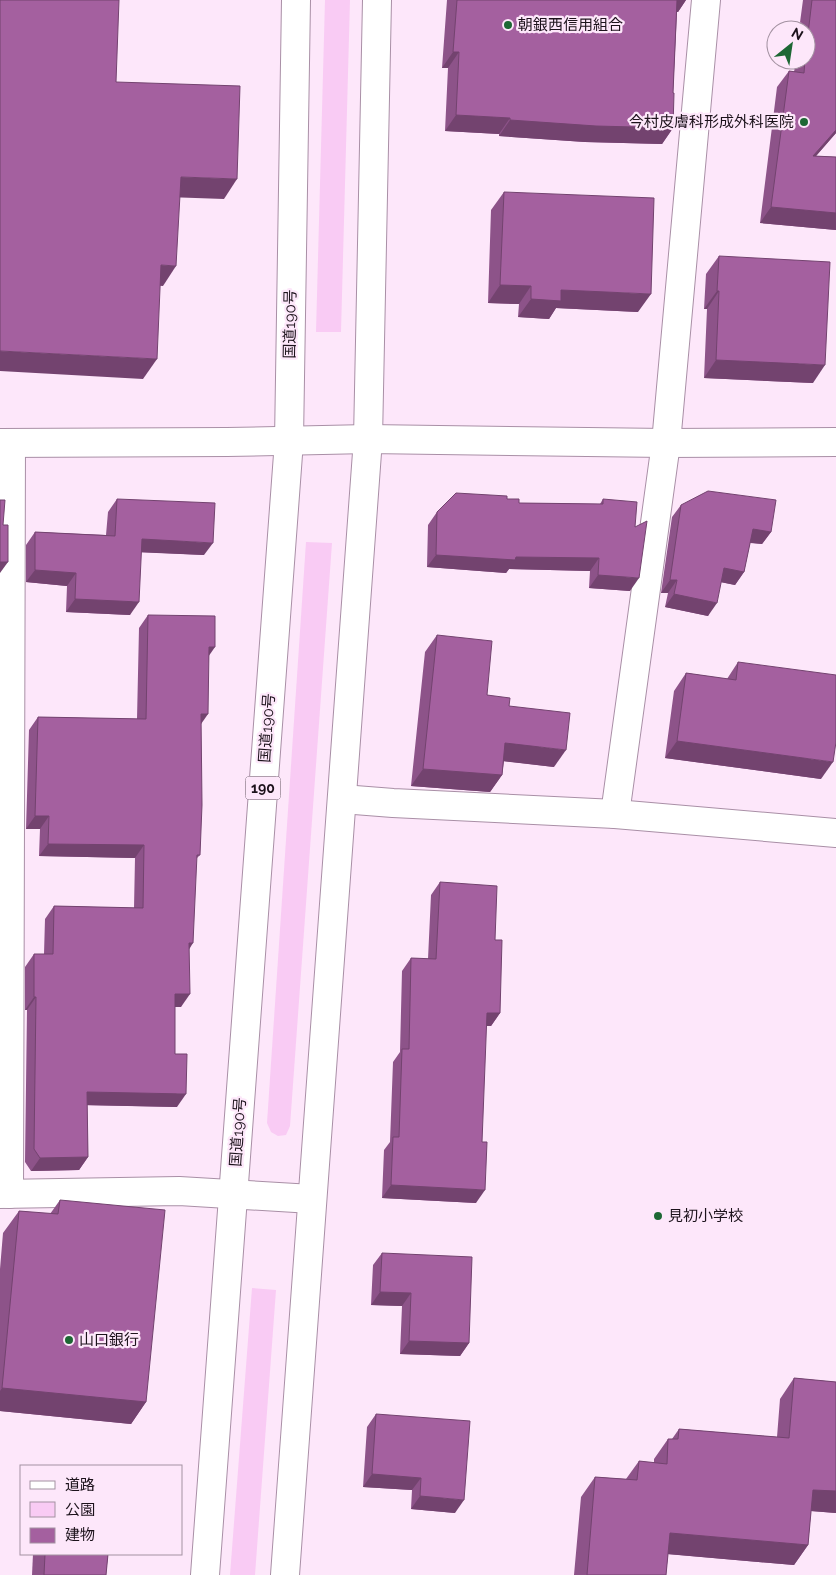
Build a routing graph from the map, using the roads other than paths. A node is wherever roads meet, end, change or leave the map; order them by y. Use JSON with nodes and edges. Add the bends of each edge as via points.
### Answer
{"nodes":[{"id":1,"x":296,"y":0,"type":"edge"},
{"id":2,"x":377,"y":0,"type":"edge"},
{"id":3,"x":706,"y":0,"type":"edge"},
{"id":4,"x":368,"y":438,"type":"junction"},
{"id":5,"x":289,"y":441,"type":"junction"},
{"id":6,"x":836,"y":442,"type":"edge"},
{"id":7,"x":6,"y":443,"type":"edge"},
{"id":8,"x":666,"y":443,"type":"junction"},
{"id":9,"x":342,"y":799,"type":"junction"},
{"id":10,"x":615,"y":814,"type":"junction"},
{"id":11,"x":836,"y":833,"type":"edge"},
{"id":12,"x":4,"y":1194,"type":"edge"},
{"id":13,"x":233,"y":1194,"type":"junction"},
{"id":14,"x":312,"y":1200,"type":"junction"},
{"id":15,"x":204,"y":1575,"type":"edge"},
{"id":16,"x":285,"y":1575,"type":"edge"}],
"edges":[{"from":1,"to":5,"type":"main road","name":"国道190号","number":"190"},
{"from":2,"to":4,"type":"main road"},
{"from":3,"to":8,"type":"main road"},
{"from":4,"to":5,"type":"main road"},
{"from":4,"to":8,"type":"main road"},
{"from":4,"to":9,"type":"main road"},
{"from":5,"to":7,"type":"main road"},
{"from":5,"to":13,"type":"main road","name":"国道190号","number":"190"},
{"from":6,"to":8,"type":"main road"},
{"from":7,"to":12,"type":"main road"},
{"from":8,"to":10,"type":"main road"},
{"from":9,"to":10,"type":"main road"},
{"from":9,"to":14,"type":"main road"},
{"from":10,"to":11,"type":"main road"},
{"from":12,"to":13,"type":"main road","via":[[179,1191]]},
{"from":13,"to":14,"type":"main road"},
{"from":13,"to":15,"type":"main road","name":"国道190号","number":"190"},
{"from":14,"to":16,"type":"main road"}]}
